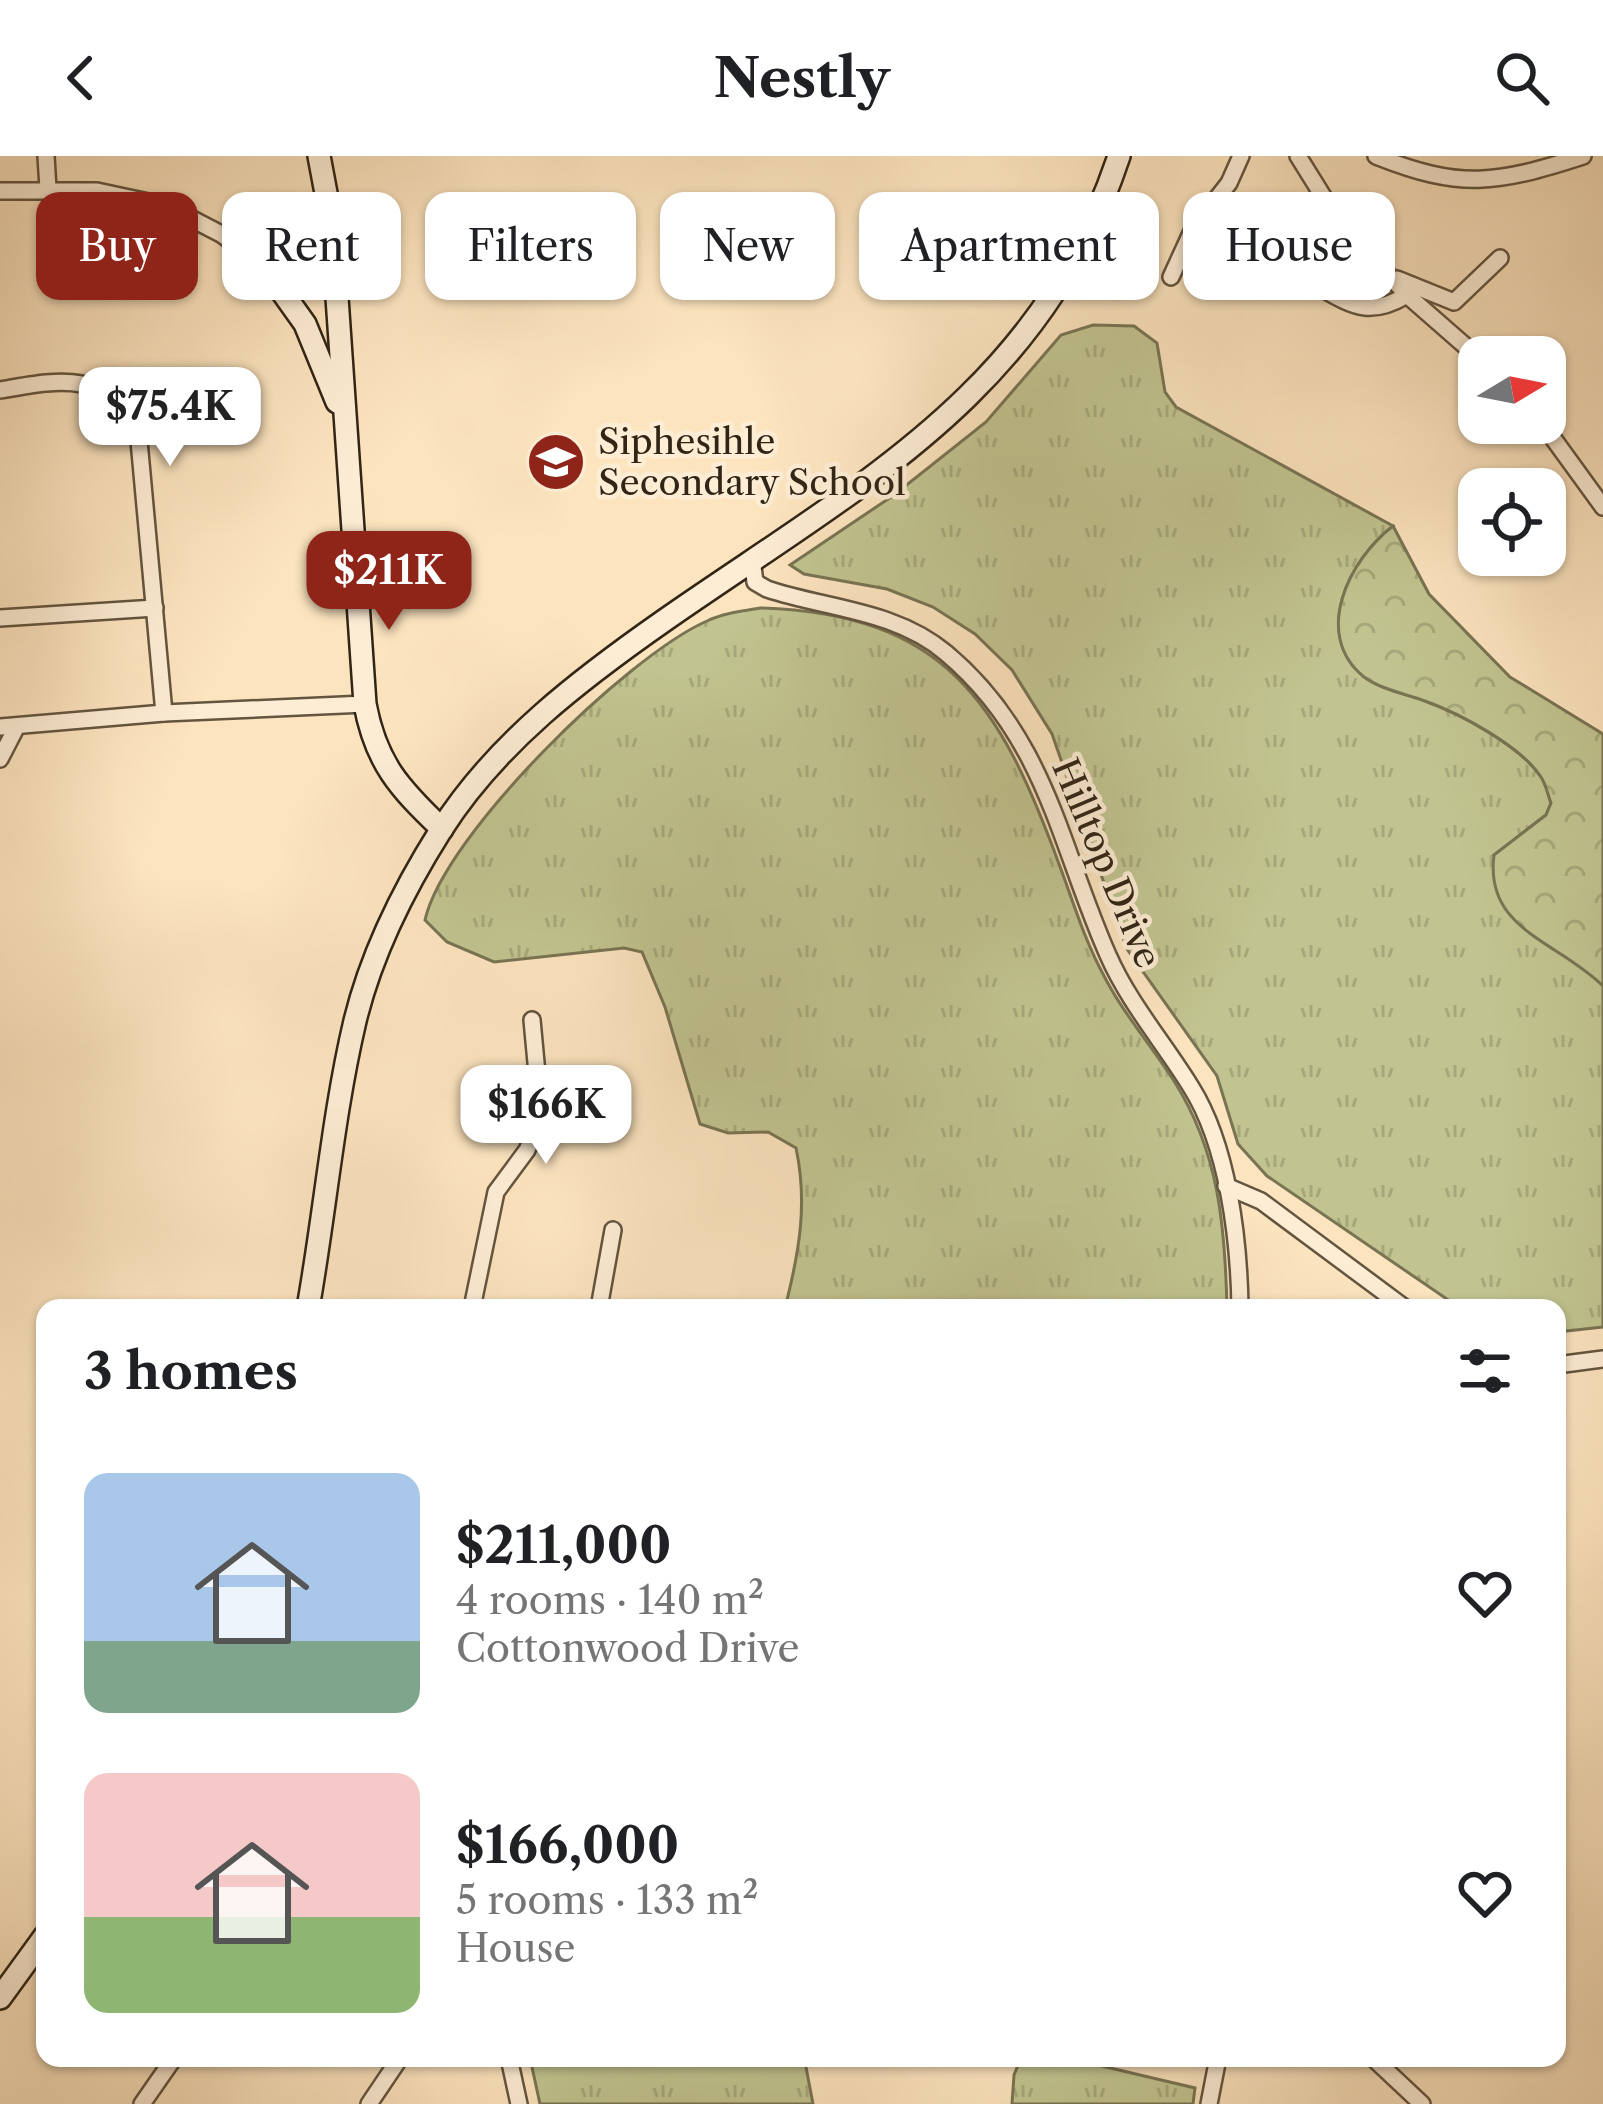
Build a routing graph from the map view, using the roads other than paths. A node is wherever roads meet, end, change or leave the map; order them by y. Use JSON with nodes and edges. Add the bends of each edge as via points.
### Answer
{"nodes":[{"id":1,"x":46,"y":156,"type":"edge"},
{"id":2,"x":319,"y":156,"type":"edge"},
{"id":3,"x":1119,"y":156,"type":"edge"},
{"id":4,"x":1241,"y":156,"type":"edge"},
{"id":5,"x":1298,"y":156,"type":"edge"},
{"id":6,"x":1376,"y":156,"type":"edge"},
{"id":7,"x":1582,"y":156,"type":"edge"},
{"id":8,"x":48,"y":189,"type":"junction"},
{"id":9,"x":0,"y":191,"type":"edge"},
{"id":10,"x":326,"y":192,"type":"edge"},
{"id":11,"x":1321,"y":192,"type":"edge"},
{"id":12,"x":222,"y":235,"type":"edge"},
{"id":13,"x":1500,"y":258,"type":"dead end"},
{"id":14,"x":1171,"y":277,"type":"dead end"},
{"id":15,"x":1395,"y":278,"type":"edge"},
{"id":16,"x":1395,"y":279,"type":"edge"},
{"id":17,"x":1407,"y":295,"type":"junction"},
{"id":18,"x":287,"y":300,"type":"edge"},
{"id":19,"x":336,"y":300,"type":"edge"},
{"id":20,"x":1347,"y":300,"type":"edge"},
{"id":21,"x":1458,"y":340,"type":"edge"},
{"id":22,"x":0,"y":391,"type":"edge"},
{"id":23,"x":348,"y":436,"type":"junction"},
{"id":24,"x":1557,"y":444,"type":"edge"},
{"id":25,"x":1603,"y":507,"type":"edge"},
{"id":26,"x":752,"y":559,"type":"junction"},
{"id":27,"x":155,"y":608,"type":"junction"},
{"id":28,"x":0,"y":618,"type":"edge"},
{"id":29,"x":365,"y":704,"type":"junction"},
{"id":30,"x":164,"y":713,"type":"junction"},
{"id":31,"x":9,"y":726,"type":"edge"},
{"id":32,"x":0,"y":759,"type":"edge"},
{"id":33,"x":442,"y":829,"type":"junction"},
{"id":34,"x":532,"y":1020,"type":"dead end"},
{"id":35,"x":1226,"y":1186,"type":"junction"},
{"id":36,"x":613,"y":1230,"type":"dead end"},
{"id":37,"x":309,"y":1299,"type":"edge"},
{"id":38,"x":474,"y":1299,"type":"edge"},
{"id":39,"x":601,"y":1299,"type":"edge"},
{"id":40,"x":1240,"y":1299,"type":"edge"},
{"id":41,"x":1393,"y":1299,"type":"edge"},
{"id":42,"x":1603,"y":1359,"type":"edge"},
{"id":43,"x":1566,"y":1363,"type":"edge"},
{"id":44,"x":36,"y":1948,"type":"edge"},
{"id":45,"x":0,"y":1998,"type":"edge"},
{"id":46,"x":168,"y":2067,"type":"edge"},
{"id":47,"x":394,"y":2067,"type":"edge"},
{"id":48,"x":511,"y":2067,"type":"edge"},
{"id":49,"x":1216,"y":2067,"type":"edge"},
{"id":50,"x":1383,"y":2067,"type":"edge"},
{"id":51,"x":142,"y":2104,"type":"edge"},
{"id":52,"x":369,"y":2104,"type":"edge"},
{"id":53,"x":519,"y":2104,"type":"edge"},
{"id":54,"x":1209,"y":2104,"type":"edge"},
{"id":55,"x":1422,"y":2104,"type":"edge"}],
"edges":[{"from":1,"to":8,"type":"street"},
{"from":2,"to":10,"type":"main road"},
{"from":3,"to":26,"type":"main road","via":[[1055,292],[988,379],[854,493]]},
{"from":4,"to":14,"type":"street"},
{"from":5,"to":11,"type":"street"},
{"from":6,"to":7,"type":"street","via":[[1432,177],[1474,181]]},
{"from":8,"to":9,"type":"street"},
{"from":8,"to":12,"type":"street","via":[[166,206]]},
{"from":13,"to":15,"type":"street","via":[[1454,302]]},
{"from":16,"to":17,"type":"street"},
{"from":17,"to":20,"type":"street","via":[[1386,308]]},
{"from":17,"to":21,"type":"street"},
{"from":18,"to":23,"type":"main road"},
{"from":19,"to":23,"type":"main road"},
{"from":22,"to":27,"type":"street","via":[[72,382],[111,396],[128,412],[143,453]]},
{"from":23,"to":29,"type":"main road"},
{"from":24,"to":25,"type":"street"},
{"from":26,"to":33,"type":"main road","via":[[563,695]]},
{"from":26,"to":35,"type":"street","name":"Hilltop Drive","via":[[755,582],[766,589],[917,632],[1001,713],[1053,803],[1108,955],[1204,1109]]},
{"from":27,"to":28,"type":"street"},
{"from":27,"to":30,"type":"street"},
{"from":29,"to":30,"type":"street"},
{"from":29,"to":33,"type":"main road","via":[[393,780]]},
{"from":30,"to":31,"type":"street"},
{"from":31,"to":32,"type":"street"},
{"from":33,"to":37,"type":"main road","via":[[376,954],[355,1022]]},
{"from":34,"to":38,"type":"street","via":[[541,1116],[496,1192]]},
{"from":35,"to":40,"type":"street","name":"Hilltop Drive"},
{"from":35,"to":41,"type":"street","via":[[1261,1201]]},
{"from":36,"to":39,"type":"street"},
{"from":42,"to":43,"type":"street"},
{"from":44,"to":45,"type":"main road"},
{"from":46,"to":51,"type":"street"},
{"from":47,"to":52,"type":"street"},
{"from":48,"to":53,"type":"street"},
{"from":49,"to":54,"type":"street"},
{"from":50,"to":55,"type":"street"}]}
